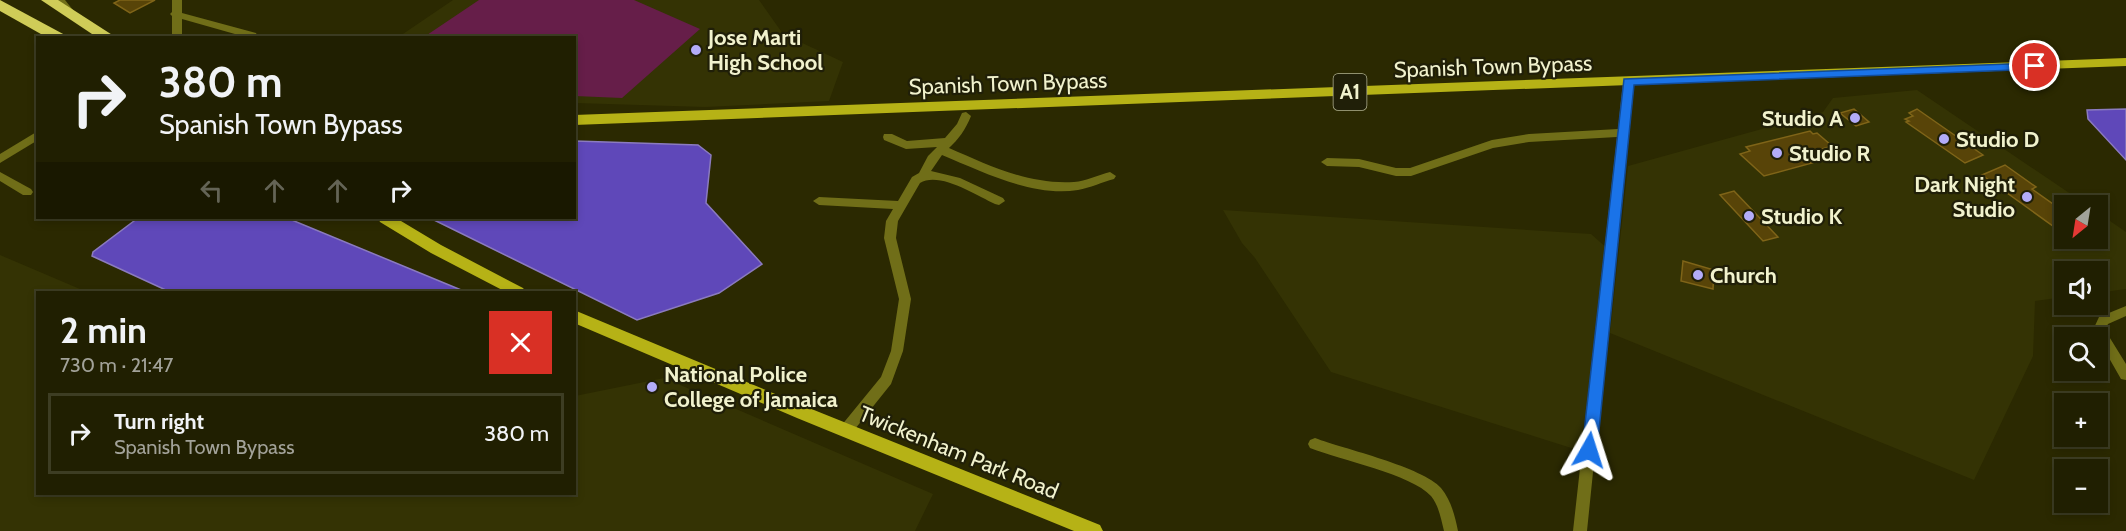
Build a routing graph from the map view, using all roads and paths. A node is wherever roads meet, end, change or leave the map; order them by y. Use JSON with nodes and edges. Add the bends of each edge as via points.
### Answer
{"nodes":[{"id":1,"x":48,"y":0,"type":"edge"},
{"id":2,"x":60,"y":0,"type":"edge"},
{"id":3,"x":177,"y":0,"type":"edge"},
{"id":4,"x":0,"y":5,"type":"edge"},
{"id":5,"x":176,"y":14,"type":"junction"},
{"id":6,"x":72,"y":15,"type":"junction"},
{"id":7,"x":252,"y":35,"type":"dead end"},
{"id":8,"x":56,"y":36,"type":"edge"},
{"id":9,"x":107,"y":36,"type":"edge"},
{"id":10,"x":177,"y":36,"type":"edge"},
{"id":11,"x":2126,"y":63,"type":"edge"},
{"id":12,"x":1628,"y":82,"type":"junction"},
{"id":13,"x":966,"y":116,"type":"dead end"},
{"id":14,"x":576,"y":120,"type":"edge"},
{"id":15,"x":36,"y":136,"type":"edge"},
{"id":16,"x":888,"y":137,"type":"dead end"},
{"id":17,"x":1622,"y":138,"type":"junction"},
{"id":18,"x":946,"y":146,"type":"junction"},
{"id":19,"x":0,"y":159,"type":"edge"},
{"id":20,"x":1327,"y":162,"type":"dead end"},
{"id":21,"x":925,"y":173,"type":"junction"},
{"id":22,"x":0,"y":176,"type":"edge"},
{"id":23,"x":1110,"y":176,"type":"dead end"},
{"id":24,"x":27,"y":192,"type":"dead end"},
{"id":25,"x":819,"y":201,"type":"dead end"},
{"id":26,"x":999,"y":201,"type":"dead end"},
{"id":27,"x":900,"y":205,"type":"junction"},
{"id":28,"x":387,"y":219,"type":"edge"},
{"id":29,"x":396,"y":219,"type":"edge"},
{"id":30,"x":410,"y":234,"type":"junction"},
{"id":31,"x":516,"y":291,"type":"edge"},
{"id":32,"x":2126,"y":311,"type":"edge"},
{"id":33,"x":576,"y":317,"type":"edge"},
{"id":34,"x":2126,"y":375,"type":"edge"},
{"id":35,"x":846,"y":430,"type":"junction"},
{"id":36,"x":1315,"y":444,"type":"dead end"},
{"id":37,"x":1095,"y":531,"type":"edge"},
{"id":38,"x":1451,"y":531,"type":"edge"},
{"id":39,"x":1580,"y":531,"type":"edge"}],
"edges":[{"from":1,"to":6,"type":"highway"},
{"from":2,"to":6,"type":"street"},
{"from":3,"to":5,"type":"street"},
{"from":4,"to":8,"type":"highway"},
{"from":5,"to":7,"type":"street"},
{"from":5,"to":10,"type":"street"},
{"from":6,"to":9,"type":"highway"},
{"from":11,"to":12,"type":"main road","name":"Spanish Town Bypass","number":"A1"},
{"from":12,"to":14,"type":"main road","name":"Spanish Town Bypass","number":"A1"},
{"from":12,"to":17,"type":"street"},
{"from":13,"to":18,"type":"street","via":[[963,126]]},
{"from":15,"to":19,"type":"street"},
{"from":16,"to":18,"type":"street","via":[[906,145]]},
{"from":17,"to":20,"type":"street","via":[[1529,138],[1492,144],[1411,172]]},
{"from":17,"to":39,"type":"street"},
{"from":18,"to":21,"type":"street"},
{"from":18,"to":23,"type":"street","via":[[1007,176],[1054,186],[1077,186]]},
{"from":21,"to":26,"type":"street","via":[[937,174]]},
{"from":21,"to":27,"type":"street","via":[[918,177]]},
{"from":22,"to":24,"type":"street"},
{"from":25,"to":27,"type":"street"},
{"from":27,"to":35,"type":"street","via":[[892,221],[890,238],[905,299],[897,351],[886,380]]},
{"from":28,"to":30,"type":"main road"},
{"from":29,"to":30,"type":"main road"},
{"from":30,"to":31,"type":"main road"},
{"from":32,"to":34,"type":"street","via":[[2103,321],[2099,330]]},
{"from":33,"to":35,"type":"main road","name":"Twickenham Park Road"},
{"from":35,"to":37,"type":"main road","name":"Twickenham Park Road"},
{"from":36,"to":38,"type":"street","via":[[1424,483],[1448,512]]}]}
